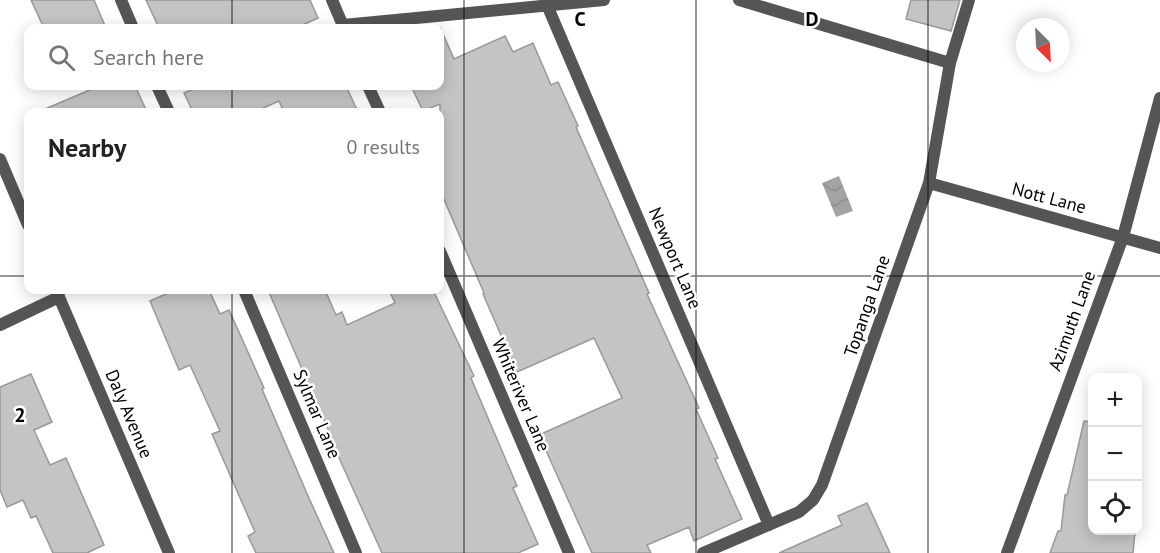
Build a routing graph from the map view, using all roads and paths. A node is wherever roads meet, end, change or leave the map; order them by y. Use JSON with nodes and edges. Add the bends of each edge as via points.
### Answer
{"nodes":[{"id":1,"x":121,"y":0,"type":"edge"},
{"id":2,"x":332,"y":0,"type":"edge"},
{"id":3,"x":604,"y":0,"type":"edge"},
{"id":4,"x":739,"y":0,"type":"edge"},
{"id":5,"x":969,"y":0,"type":"edge"},
{"id":6,"x":547,"y":6,"type":"junction"},
{"id":7,"x":131,"y":24,"type":"edge"},
{"id":8,"x":342,"y":24,"type":"edge"},
{"id":9,"x":372,"y":24,"type":"edge"},
{"id":10,"x":950,"y":63,"type":"junction"},
{"id":11,"x":159,"y":90,"type":"edge"},
{"id":12,"x":371,"y":90,"type":"edge"},
{"id":13,"x":1160,"y":98,"type":"edge"},
{"id":14,"x":167,"y":108,"type":"edge"},
{"id":15,"x":378,"y":108,"type":"edge"},
{"id":16,"x":0,"y":159,"type":"edge"},
{"id":17,"x":929,"y":183,"type":"junction"},
{"id":18,"x":24,"y":216,"type":"edge"},
{"id":19,"x":1123,"y":237,"type":"junction"},
{"id":20,"x":1160,"y":248,"type":"edge"},
{"id":21,"x":444,"y":260,"type":"edge"},
{"id":22,"x":56,"y":294,"type":"edge"},
{"id":23,"x":58,"y":294,"type":"edge"},
{"id":24,"x":246,"y":294,"type":"edge"},
{"id":25,"x":0,"y":325,"type":"edge"},
{"id":26,"x":769,"y":525,"type":"junction"},
{"id":27,"x":169,"y":553,"type":"edge"},
{"id":28,"x":356,"y":553,"type":"edge"},
{"id":29,"x":569,"y":553,"type":"edge"},
{"id":30,"x":703,"y":553,"type":"edge"},
{"id":31,"x":1007,"y":553,"type":"edge"}],
"edges":[{"from":1,"to":7,"type":"street"},
{"from":2,"to":8,"type":"street"},
{"from":3,"to":6,"type":"street"},
{"from":4,"to":10,"type":"street"},
{"from":5,"to":10,"type":"street","name":"Topanga Lane"},
{"from":6,"to":9,"type":"street"},
{"from":6,"to":26,"type":"street","name":"Newport Lane"},
{"from":10,"to":17,"type":"street","name":"Topanga Lane"},
{"from":11,"to":14,"type":"street"},
{"from":12,"to":15,"type":"street"},
{"from":13,"to":19,"type":"street","name":"Azimuth Lane"},
{"from":16,"to":18,"type":"street"},
{"from":17,"to":19,"type":"street","name":"Nott Lane"},
{"from":17,"to":26,"type":"street","name":"Topanga Lane","via":[[822,485],[799,512]]},
{"from":19,"to":20,"type":"street","name":"Nott Lane"},
{"from":19,"to":31,"type":"street","name":"Azimuth Lane"},
{"from":21,"to":29,"type":"street","name":"Whiteriver Lane"},
{"from":22,"to":25,"type":"street"},
{"from":23,"to":27,"type":"street","name":"Daly Avenue"},
{"from":24,"to":28,"type":"street","name":"Sylmar Lane"},
{"from":26,"to":30,"type":"street","name":"Topanga Lane"}]}
